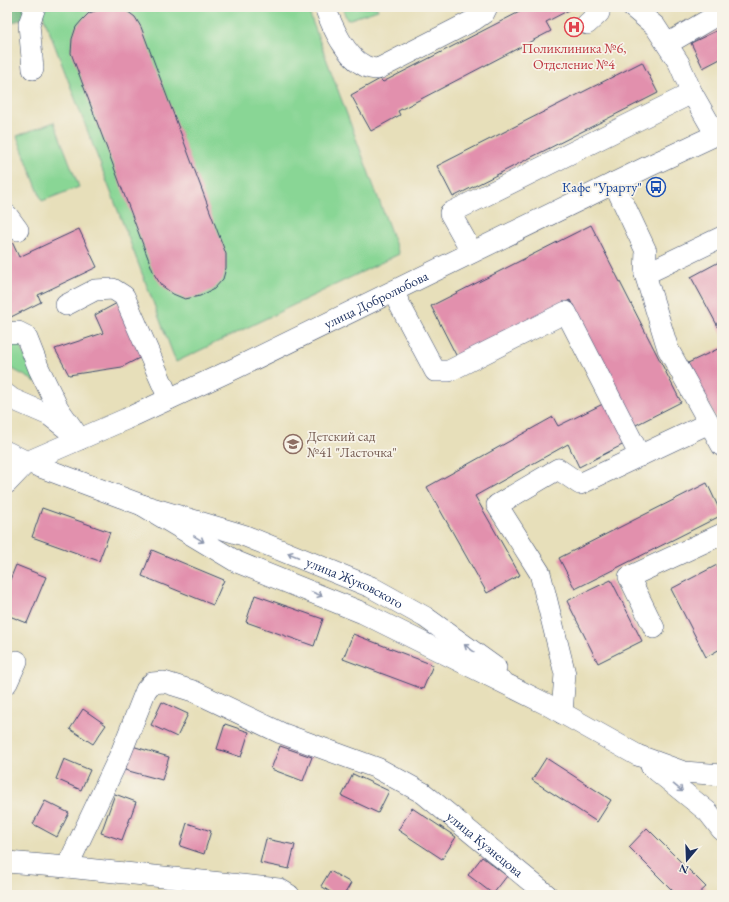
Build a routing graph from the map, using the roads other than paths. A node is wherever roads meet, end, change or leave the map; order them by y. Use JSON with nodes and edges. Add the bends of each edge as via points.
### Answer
{"nodes":[{"id":1,"x":35,"y":7,"type":"edge"},
{"id":2,"x":325,"y":7,"type":"edge"},
{"id":3,"x":487,"y":7,"type":"edge"},
{"id":4,"x":600,"y":7,"type":"edge"},
{"id":5,"x":632,"y":7,"type":"edge"},
{"id":6,"x":717,"y":11,"type":"edge"},
{"id":7,"x":587,"y":24,"type":"dead end"},
{"id":8,"x":667,"y":44,"type":"junction"},
{"id":9,"x":33,"y":69,"type":"dead end"},
{"id":10,"x":692,"y":93,"type":"junction"},
{"id":11,"x":719,"y":134,"type":"edge"},
{"id":12,"x":614,"y":183,"type":"junction"},
{"id":13,"x":722,"y":237,"type":"edge"},
{"id":14,"x":472,"y":252,"type":"junction"},
{"id":15,"x":645,"y":274,"type":"junction"},
{"id":16,"x":393,"y":292,"type":"junction"},
{"id":17,"x":66,"y":305,"type":"dead end"},
{"id":18,"x":7,"y":333,"type":"edge"},
{"id":19,"x":7,"y":395,"type":"edge"},
{"id":20,"x":169,"y":399,"type":"junction"},
{"id":21,"x":710,"y":424,"type":"junction"},
{"id":22,"x":80,"y":439,"type":"junction"},
{"id":23,"x":722,"y":446,"type":"edge"},
{"id":24,"x":7,"y":452,"type":"edge"},
{"id":25,"x":640,"y":456,"type":"junction"},
{"id":26,"x":27,"y":462,"type":"junction"},
{"id":27,"x":7,"y":483,"type":"edge"},
{"id":28,"x":142,"y":505,"type":"junction"},
{"id":29,"x":722,"y":534,"type":"edge"},
{"id":30,"x":654,"y":628,"type":"dead end"},
{"id":31,"x":17,"y":661,"type":"dead end"},
{"id":32,"x":7,"y":683,"type":"edge"},
{"id":33,"x":554,"y":709,"type":"junction"},
{"id":34,"x":637,"y":755,"type":"junction"},
{"id":35,"x":722,"y":775,"type":"edge"},
{"id":36,"x":722,"y":830,"type":"edge"},
{"id":37,"x":7,"y":862,"type":"edge"},
{"id":38,"x":67,"y":867,"type":"junction"},
{"id":39,"x":289,"y":895,"type":"edge"},
{"id":40,"x":546,"y":895,"type":"edge"}],
"edges":[{"from":1,"to":9,"type":"street","via":[[29,24]]},
{"from":2,"to":3,"type":"street","via":[[349,54],[366,67],[378,70],[474,20],[484,14]]},
{"from":4,"to":7,"type":"street","via":[[599,13]]},
{"from":5,"to":8,"type":"street","via":[[655,26]]},
{"from":6,"to":8,"type":"street"},
{"from":8,"to":10,"type":"street","via":[[679,63]]},
{"from":10,"to":11,"type":"street"},
{"from":10,"to":14,"type":"street","via":[[450,213]]},
{"from":11,"to":12,"type":"street","name":"улица Добролюбова"},
{"from":12,"to":14,"type":"street","name":"улица Добролюбова"},
{"from":12,"to":15,"type":"street","via":[[646,251]]},
{"from":13,"to":15,"type":"street"},
{"from":14,"to":16,"type":"street","name":"улица Добролюбова"},
{"from":15,"to":21,"type":"street","via":[[668,349]]},
{"from":16,"to":20,"type":"street","name":"улица Добролюбова"},
{"from":16,"to":25,"type":"street","via":[[435,371],[449,371],[566,312]]},
{"from":17,"to":20,"type":"street","via":[[94,290],[113,289],[124,296]]},
{"from":18,"to":22,"type":"street","via":[[18,332],[26,336],[58,408]]},
{"from":19,"to":22,"type":"street","via":[[49,415]]},
{"from":20,"to":22,"type":"street","name":"улица Добролюбова"},
{"from":21,"to":23,"type":"street"},
{"from":21,"to":25,"type":"street"},
{"from":22,"to":26,"type":"street","name":"улица Добролюбова"},
{"from":24,"to":26,"type":"street","name":"улица Жуковского"},
{"from":25,"to":33,"type":"street","via":[[580,484],[558,469],[497,505],[540,573],[565,674]]},
{"from":26,"to":27,"type":"street"},
{"from":26,"to":28,"type":"street","name":"улица Жуковского"},
{"from":28,"to":33,"type":"street","name":"улица Жуковского","one_way":true,"via":[[237,562],[363,613]]},
{"from":33,"to":28,"type":"street","name":"улица Жуковского","one_way":true,"via":[[425,617],[371,587],[243,535]]},
{"from":29,"to":30,"type":"street","via":[[629,577]]},
{"from":31,"to":32,"type":"street"},
{"from":33,"to":34,"type":"street","name":"улица Жуковского"},
{"from":34,"to":35,"type":"street","name":"улица Жуковского","via":[[684,772]]},
{"from":34,"to":36,"type":"street","name":"улица Жуковского","one_way":true,"via":[[708,812]]},
{"from":37,"to":38,"type":"street"},
{"from":38,"to":39,"type":"street","via":[[279,889]]},
{"from":38,"to":40,"type":"street","name":"улица Кузнецова","via":[[146,690],[152,684],[164,682],[193,691],[281,733],[377,768],[423,793]]}]}
